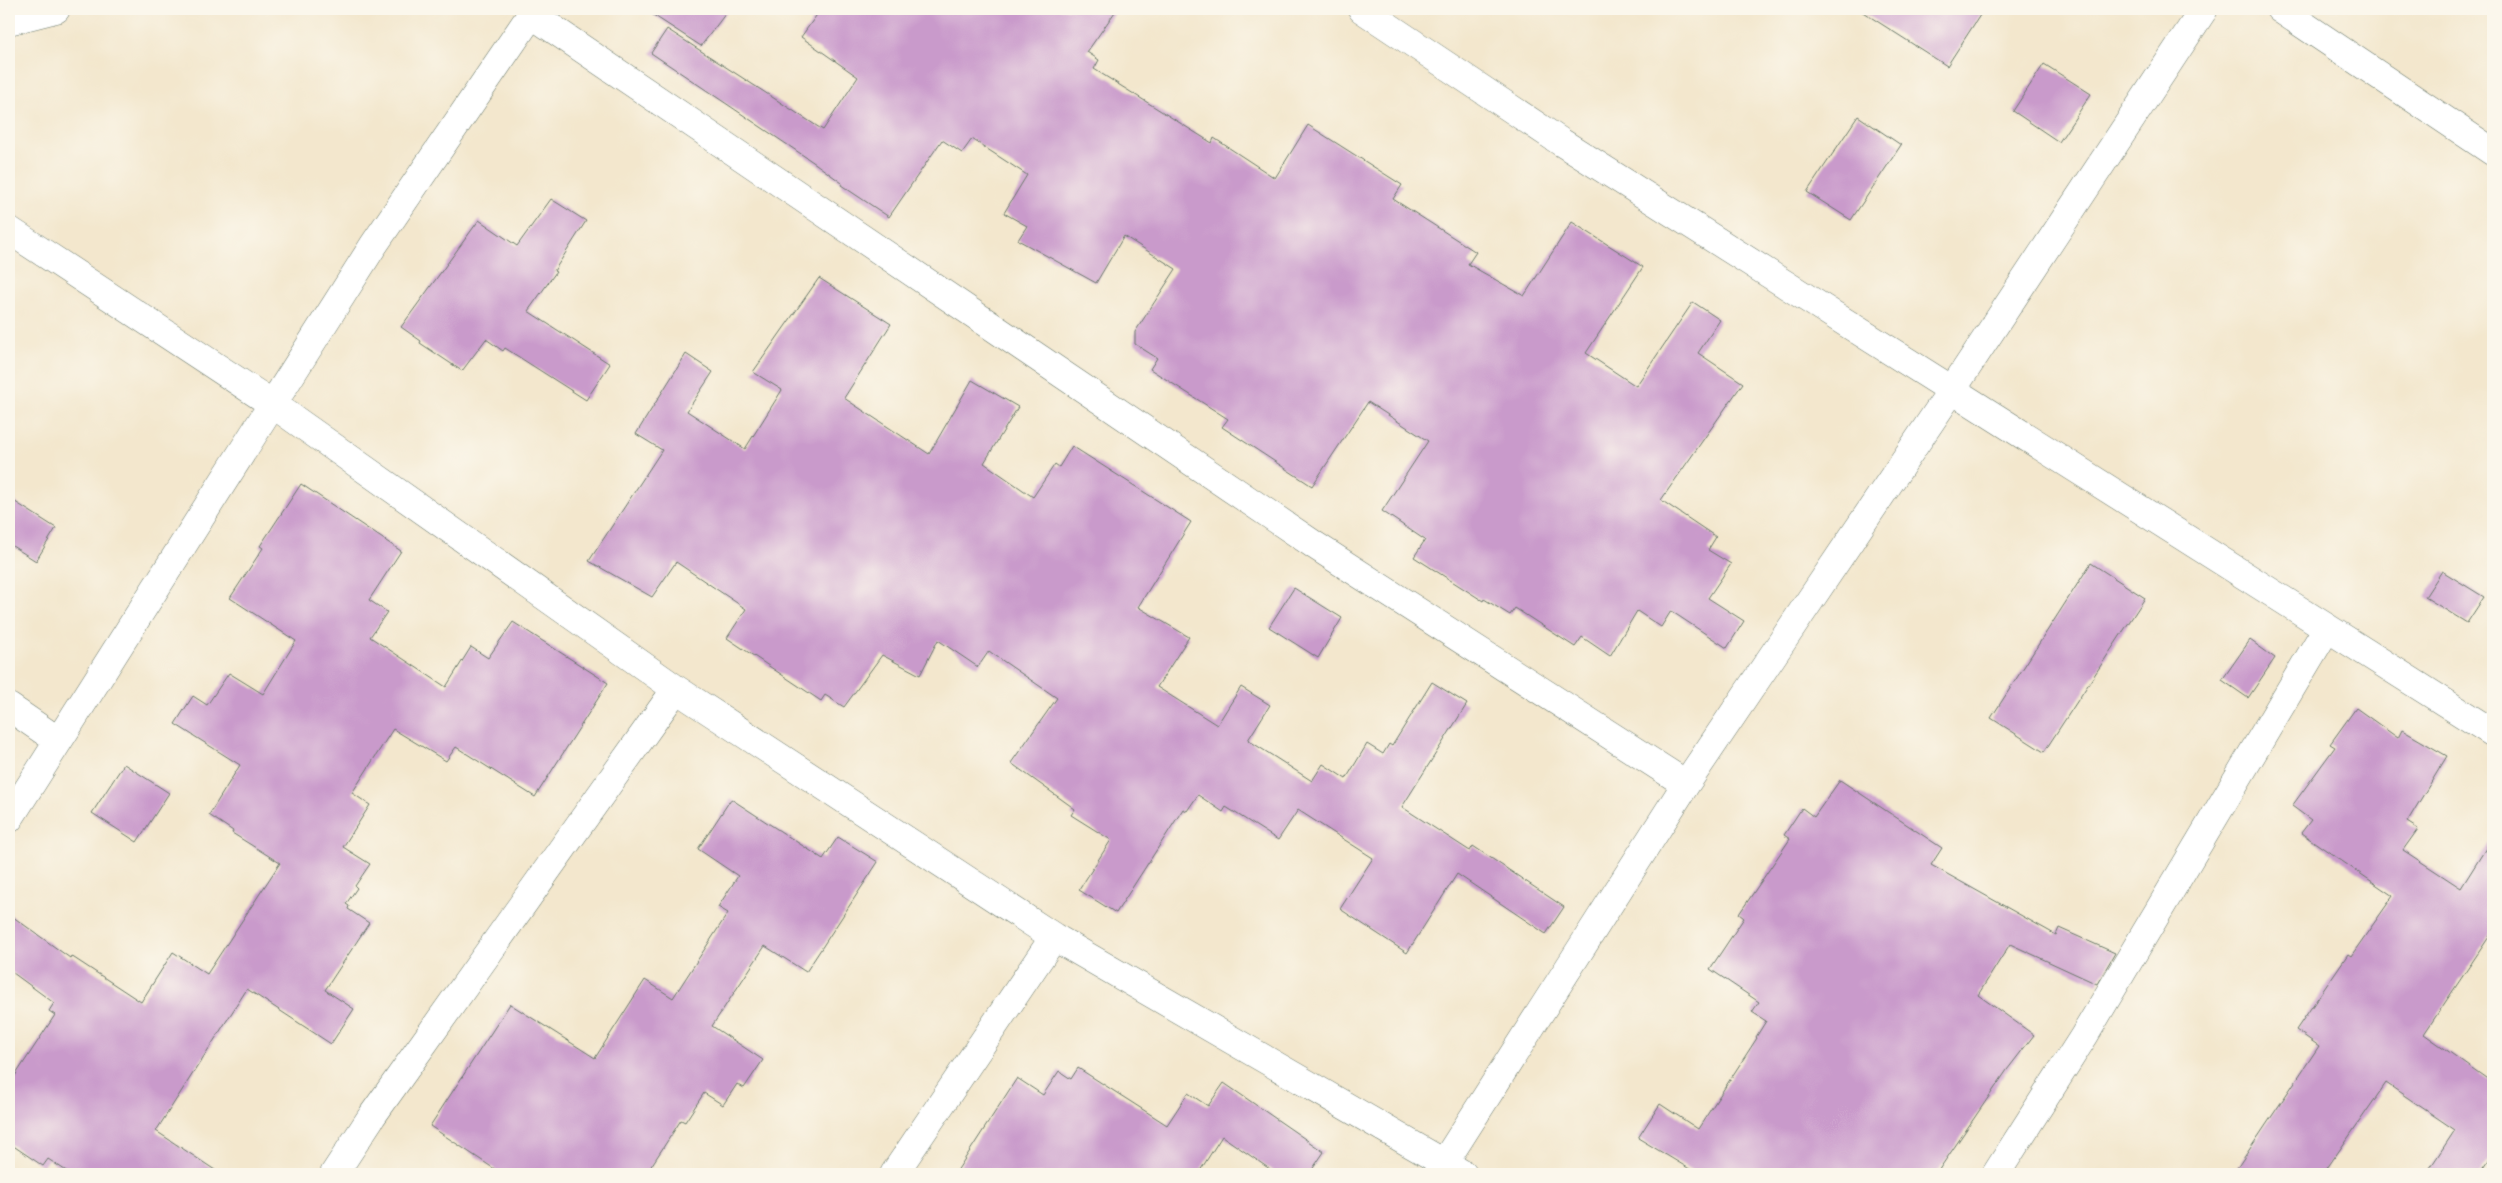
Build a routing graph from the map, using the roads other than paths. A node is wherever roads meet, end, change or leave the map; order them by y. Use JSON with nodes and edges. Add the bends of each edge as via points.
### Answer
{"nodes":[{"id":1,"x":56,"y":9,"type":"edge"},
{"id":2,"x":1362,"y":9,"type":"edge"},
{"id":3,"x":2204,"y":9,"type":"edge"},
{"id":4,"x":2280,"y":9,"type":"edge"},
{"id":5,"x":533,"y":12,"type":"edge"},
{"id":6,"x":9,"y":21,"type":"edge"},
{"id":7,"x":2493,"y":152,"type":"edge"},
{"id":8,"x":9,"y":230,"type":"edge"},
{"id":9,"x":1952,"y":390,"type":"junction"},
{"id":10,"x":274,"y":405,"type":"junction"},
{"id":11,"x":2327,"y":628,"type":"junction"},
{"id":12,"x":676,"y":689,"type":"junction"},
{"id":13,"x":9,"y":707,"type":"edge"},
{"id":14,"x":2493,"y":733,"type":"edge"},
{"id":15,"x":57,"y":740,"type":"junction"},
{"id":16,"x":1686,"y":784,"type":"junction"},
{"id":17,"x":9,"y":819,"type":"edge"},
{"id":18,"x":1054,"y":937,"type":"junction"},
{"id":19,"x":1448,"y":1170,"type":"edge"},
{"id":20,"x":334,"y":1174,"type":"edge"},
{"id":21,"x":894,"y":1174,"type":"edge"},
{"id":22,"x":1996,"y":1174,"type":"edge"}],
"edges":[{"from":1,"to":6,"type":"street"},
{"from":2,"to":9,"type":"street","via":[[1561,142]]},
{"from":3,"to":9,"type":"street"},
{"from":4,"to":7,"type":"street"},
{"from":5,"to":10,"type":"street","via":[[373,246]]},
{"from":5,"to":16,"type":"street","via":[[1316,546]]},
{"from":8,"to":10,"type":"street"},
{"from":9,"to":11,"type":"street"},
{"from":9,"to":16,"type":"street"},
{"from":10,"to":12,"type":"street"},
{"from":10,"to":15,"type":"street"},
{"from":11,"to":14,"type":"street"},
{"from":11,"to":22,"type":"street","via":[[2084,1036]]},
{"from":12,"to":18,"type":"street"},
{"from":12,"to":20,"type":"street"},
{"from":13,"to":15,"type":"street"},
{"from":15,"to":17,"type":"street"},
{"from":16,"to":19,"type":"street"},
{"from":18,"to":19,"type":"street"},
{"from":18,"to":21,"type":"street"}]}
